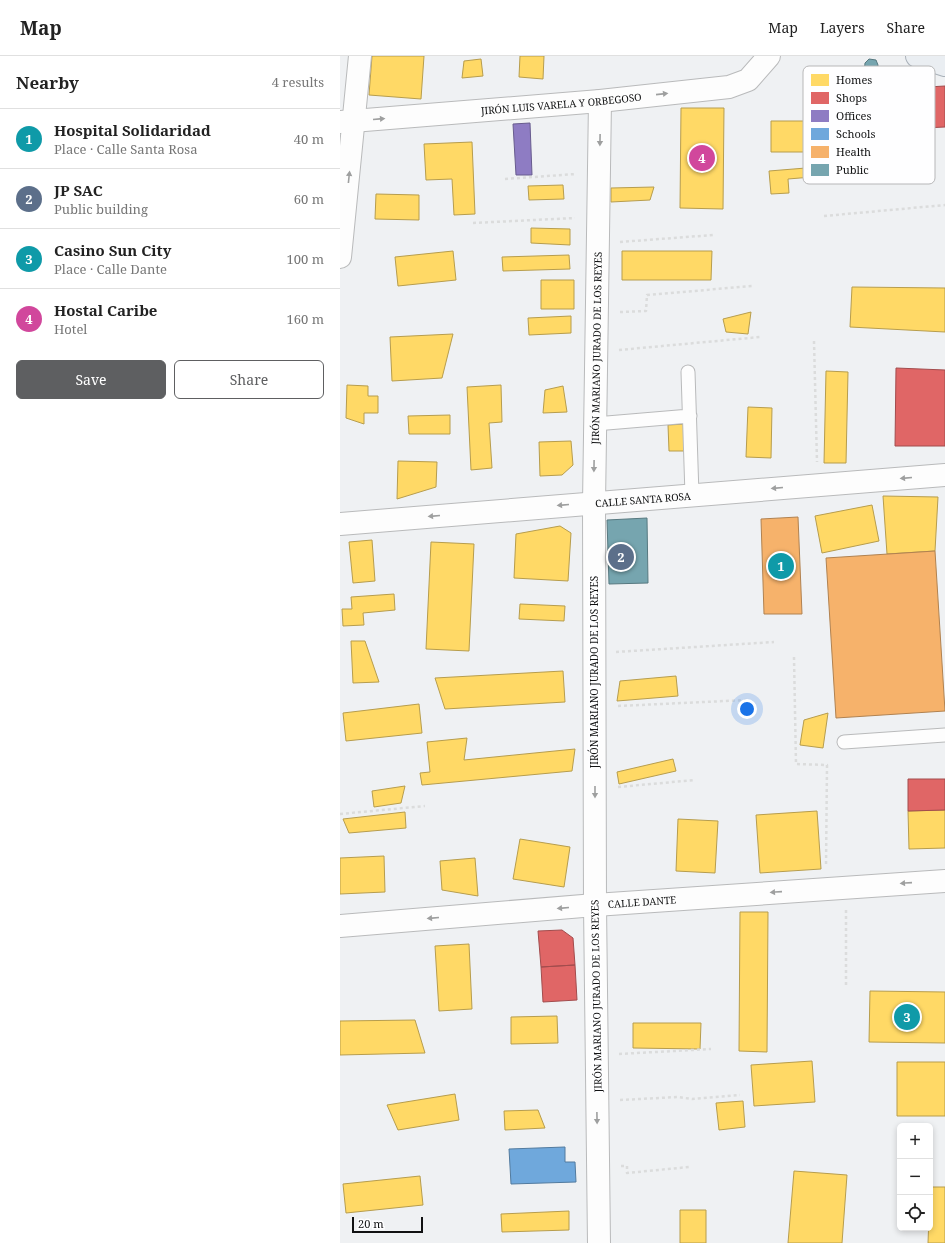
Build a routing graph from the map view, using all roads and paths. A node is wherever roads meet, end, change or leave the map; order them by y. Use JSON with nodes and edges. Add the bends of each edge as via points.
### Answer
{"nodes":[{"id":1,"x":360,"y":56,"type":"edge"},
{"id":2,"x":769,"y":56,"type":"edge"},
{"id":3,"x":916,"y":56,"type":"edge"},
{"id":4,"x":945,"y":65,"type":"edge"},
{"id":5,"x":600,"y":101,"type":"junction"},
{"id":6,"x":347,"y":121,"type":"edge"},
{"id":7,"x":599,"y":172,"type":"junction"},
{"id":8,"x":505,"y":179,"type":"dead end"},
{"id":9,"x":945,"y":205,"type":"edge"},
{"id":10,"x":824,"y":216,"type":"dead end"},
{"id":11,"x":598,"y":217,"type":"junction"},
{"id":12,"x":473,"y":223,"type":"dead end"},
{"id":13,"x":713,"y":235,"type":"dead end"},
{"id":14,"x":598,"y":243,"type":"junction"},
{"id":15,"x":340,"y":257,"type":"edge"},
{"id":16,"x":752,"y":286,"type":"dead end"},
{"id":17,"x":597,"y":313,"type":"junction"},
{"id":18,"x":760,"y":337,"type":"dead end"},
{"id":19,"x":814,"y":341,"type":"dead end"},
{"id":20,"x":596,"y":352,"type":"junction"},
{"id":21,"x":688,"y":372,"type":"dead end"},
{"id":22,"x":690,"y":416,"type":"junction"},
{"id":23,"x":595,"y":424,"type":"junction"},
{"id":24,"x":945,"y":475,"type":"edge"},
{"id":25,"x":817,"y":485,"type":"junction"},
{"id":26,"x":692,"y":495,"type":"junction"},
{"id":27,"x":594,"y":503,"type":"junction"},
{"id":28,"x":340,"y":524,"type":"edge"},
{"id":29,"x":774,"y":642,"type":"dead end"},
{"id":30,"x":594,"y":653,"type":"junction"},
{"id":31,"x":794,"y":658,"type":"dead end"},
{"id":32,"x":747,"y":700,"type":"dead end"},
{"id":33,"x":594,"y":707,"type":"junction"},
{"id":34,"x":945,"y":735,"type":"edge"},
{"id":35,"x":844,"y":742,"type":"dead end"},
{"id":36,"x":696,"y":780,"type":"dead end"},
{"id":37,"x":594,"y":789,"type":"junction"},
{"id":38,"x":425,"y":806,"type":"dead end"},
{"id":39,"x":340,"y":814,"type":"edge"},
{"id":40,"x":945,"y":880,"type":"edge"},
{"id":41,"x":836,"y":888,"type":"junction"},
{"id":42,"x":595,"y":905,"type":"junction"},
{"id":43,"x":340,"y":926,"type":"edge"},
{"id":44,"x":846,"y":986,"type":"dead end"},
{"id":45,"x":711,"y":1049,"type":"dead end"},
{"id":46,"x":596,"y":1056,"type":"junction"},
{"id":47,"x":740,"y":1095,"type":"dead end"},
{"id":48,"x":597,"y":1102,"type":"junction"},
{"id":49,"x":689,"y":1167,"type":"dead end"},
{"id":50,"x":598,"y":1168,"type":"junction"},
{"id":51,"x":599,"y":1243,"type":"edge"}],
"edges":[{"from":1,"to":6,"type":"street"},
{"from":5,"to":2,"type":"street","name":"JIRÓN LUIS VARELA Y ORBEGOSO","one_way":true,"via":[[729,87],[748,80]]},
{"from":3,"to":4,"type":"main road"},
{"from":6,"to":5,"type":"street","name":"JIRÓN LUIS VARELA Y ORBEGOSO","one_way":true},
{"from":5,"to":7,"type":"street","name":"JIRÓN MARIANO JURADO DE LOS REYES","one_way":true},
{"from":15,"to":6,"type":"street","one_way":true},
{"from":7,"to":8,"type":"path"},
{"from":7,"to":11,"type":"street","name":"JIRÓN MARIANO JURADO DE LOS REYES"},
{"from":9,"to":10,"type":"path"},
{"from":11,"to":12,"type":"path"},
{"from":11,"to":14,"type":"street","name":"JIRÓN MARIANO JURADO DE LOS REYES"},
{"from":13,"to":14,"type":"path"},
{"from":14,"to":17,"type":"street","name":"JIRÓN MARIANO JURADO DE LOS REYES"},
{"from":16,"to":17,"type":"path","via":[[647,295],[646,311]]},
{"from":17,"to":20,"type":"street","name":"JIRÓN MARIANO JURADO DE LOS REYES"},
{"from":18,"to":20,"type":"path"},
{"from":19,"to":25,"type":"path"},
{"from":20,"to":23,"type":"street","name":"JIRÓN MARIANO JURADO DE LOS REYES"},
{"from":21,"to":22,"type":"lane"},
{"from":22,"to":23,"type":"lane"},
{"from":22,"to":26,"type":"lane"},
{"from":23,"to":27,"type":"street","name":"JIRÓN MARIANO JURADO DE LOS REYES","one_way":true},
{"from":24,"to":25,"type":"street","name":"CALLE SANTA ROSA","one_way":true},
{"from":25,"to":26,"type":"street","name":"CALLE SANTA ROSA","one_way":true},
{"from":26,"to":27,"type":"street","name":"CALLE SANTA ROSA"},
{"from":27,"to":28,"type":"street","name":"CALLE SANTA ROSA","one_way":true},
{"from":27,"to":30,"type":"street","name":"JIRÓN MARIANO JURADO DE LOS REYES"},
{"from":29,"to":30,"type":"path"},
{"from":30,"to":33,"type":"street","name":"JIRÓN MARIANO JURADO DE LOS REYES"},
{"from":31,"to":41,"type":"path","via":[[796,764],[827,765]]},
{"from":32,"to":33,"type":"path"},
{"from":33,"to":37,"type":"street","name":"JIRÓN MARIANO JURADO DE LOS REYES"},
{"from":34,"to":35,"type":"lane"},
{"from":36,"to":37,"type":"path"},
{"from":37,"to":42,"type":"street","name":"JIRÓN MARIANO JURADO DE LOS REYES","one_way":true},
{"from":38,"to":39,"type":"path"},
{"from":40,"to":41,"type":"street","name":"CALLE DANTE","one_way":true},
{"from":41,"to":42,"type":"street","name":"CALLE DANTE","one_way":true},
{"from":41,"to":44,"type":"path"},
{"from":42,"to":43,"type":"street","name":"CALLE DANTE","one_way":true},
{"from":42,"to":46,"type":"street","name":"JIRÓN MARIANO JURADO DE LOS REYES"},
{"from":45,"to":46,"type":"path"},
{"from":46,"to":48,"type":"street","name":"JIRÓN MARIANO JURADO DE LOS REYES"},
{"from":47,"to":48,"type":"path"},
{"from":48,"to":50,"type":"street","name":"JIRÓN MARIANO JURADO DE LOS REYES","one_way":true},
{"from":49,"to":50,"type":"path","via":[[627,1173],[627,1166]]},
{"from":50,"to":51,"type":"street","name":"JIRÓN MARIANO JURADO DE LOS REYES"}]}
